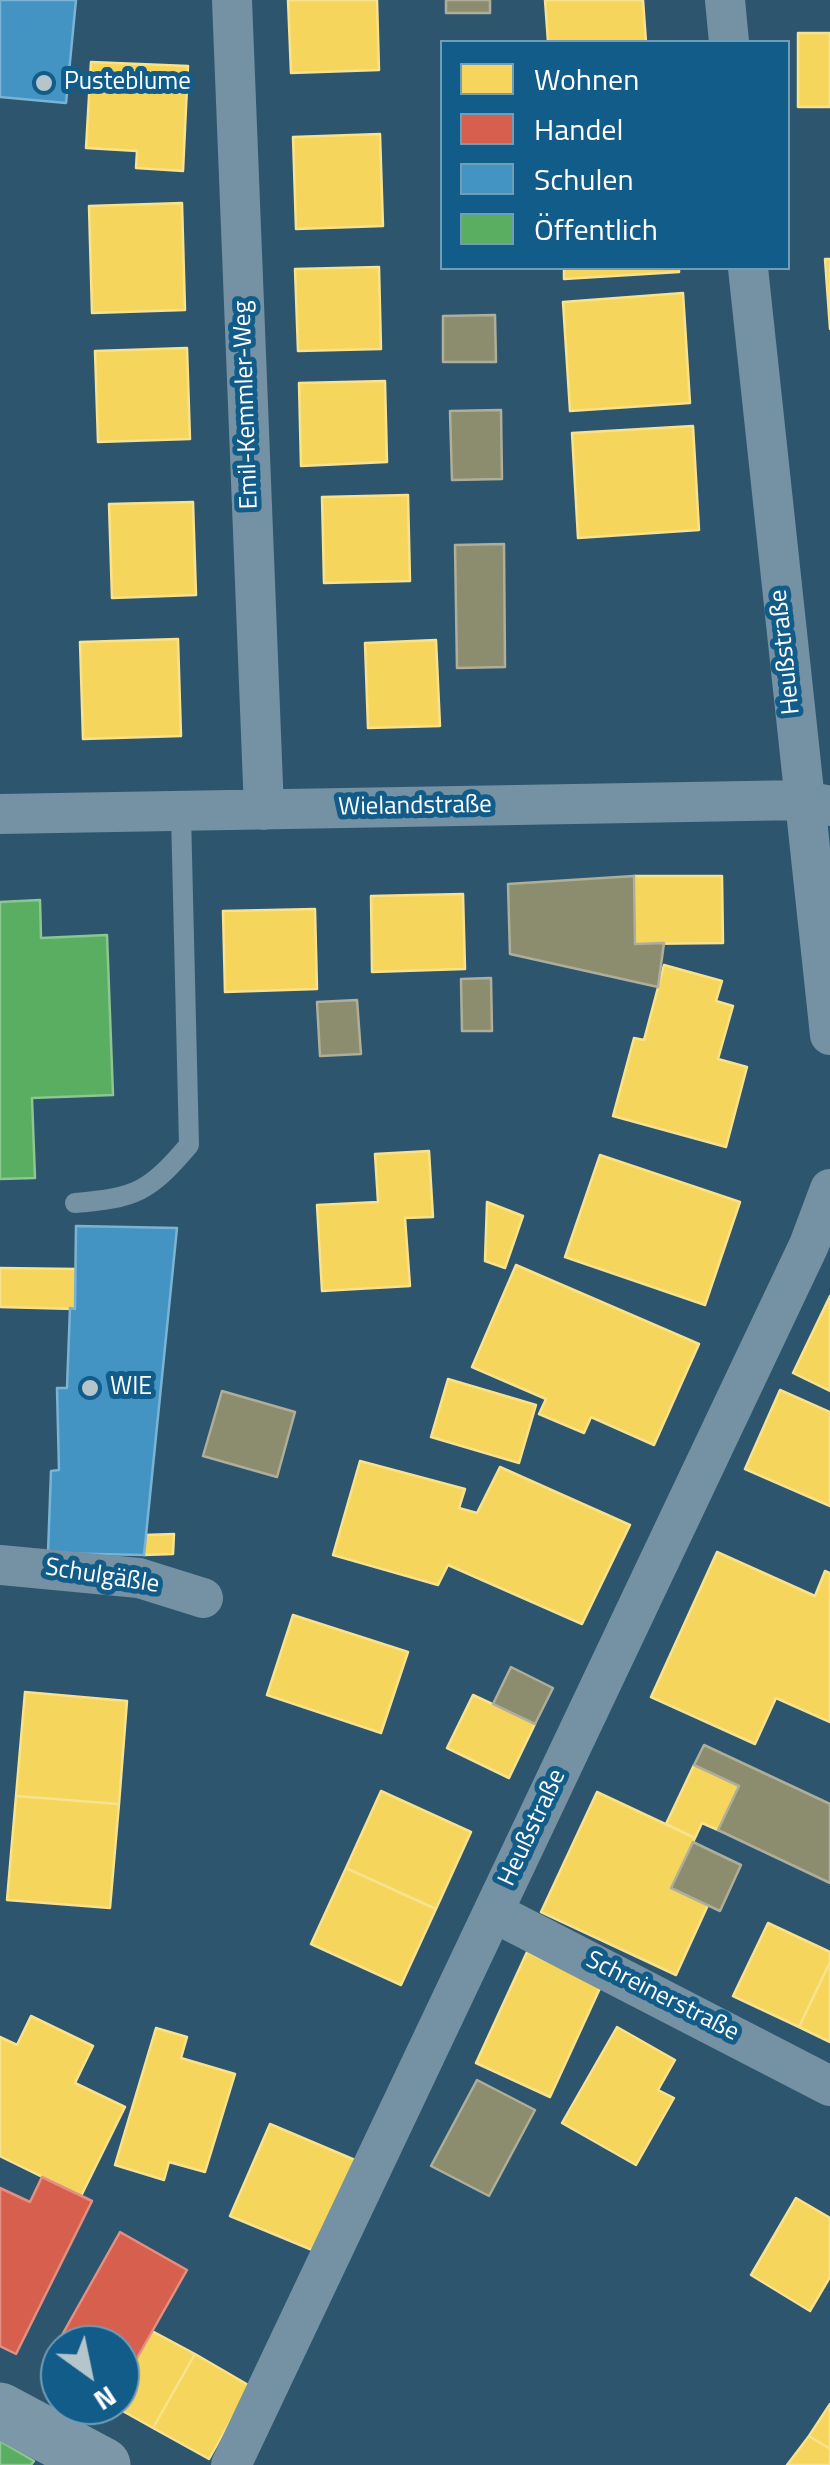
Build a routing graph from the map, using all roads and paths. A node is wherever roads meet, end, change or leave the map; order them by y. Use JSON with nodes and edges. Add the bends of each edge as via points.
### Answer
{"nodes":[{"id":1,"x":232,"y":0,"type":"edge"},
{"id":2,"x":725,"y":0,"type":"edge"},
{"id":3,"x":728,"y":40,"type":"edge"},
{"id":4,"x":748,"y":270,"type":"edge"},
{"id":5,"x":816,"y":803,"type":"edge"},
{"id":6,"x":264,"y":810,"type":"junction"},
{"id":7,"x":0,"y":814,"type":"edge"},
{"id":8,"x":180,"y":814,"type":"junction"},
{"id":9,"x":830,"y":1035,"type":"edge"},
{"id":10,"x":830,"y":1189,"type":"edge"},
{"id":11,"x":75,"y":1203,"type":"dead end"},
{"id":12,"x":0,"y":1565,"type":"edge"},
{"id":13,"x":203,"y":1598,"type":"dead end"},
{"id":14,"x":493,"y":1912,"type":"junction"},
{"id":15,"x":830,"y":2086,"type":"edge"},
{"id":16,"x":0,"y":2410,"type":"edge"},
{"id":17,"x":103,"y":2465,"type":"edge"},
{"id":18,"x":231,"y":2465,"type":"edge"}],
"edges":[{"from":1,"to":6,"type":"street","name":"Emil-Kemmler-Weg"},
{"from":2,"to":3,"type":"street"},
{"from":4,"to":5,"type":"street","name":"Heußstraße"},
{"from":5,"to":6,"type":"street","name":"Wielandstraße"},
{"from":5,"to":9,"type":"street","name":"Heußstraße"},
{"from":6,"to":8,"type":"street","name":"Wielandstraße"},
{"from":7,"to":8,"type":"street","name":"Wielandstraße"},
{"from":8,"to":11,"type":"lane","via":[[189,1146],[165,1174],[128,1199]]},
{"from":10,"to":14,"type":"street","name":"Heußstraße"},
{"from":12,"to":13,"type":"street","name":"Schulgäßle","via":[[138,1578]]},
{"from":14,"to":15,"type":"street","name":"Schreinerstraße"},
{"from":14,"to":18,"type":"street","name":"Heußstraße"},
{"from":16,"to":17,"type":"main road"}]}
